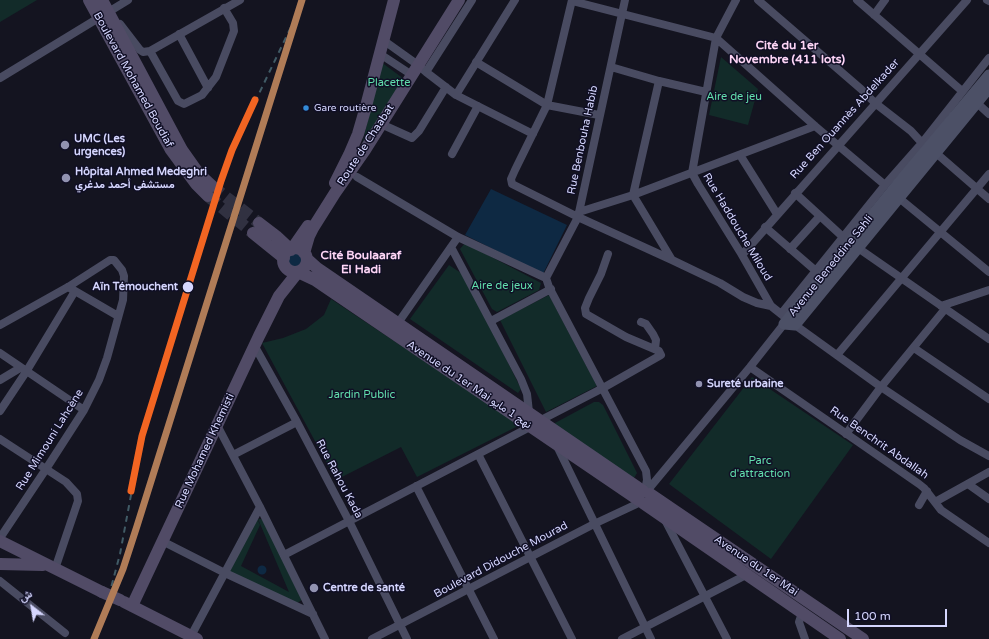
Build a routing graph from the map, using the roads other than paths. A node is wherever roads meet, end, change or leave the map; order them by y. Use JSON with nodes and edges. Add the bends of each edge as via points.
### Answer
{"nodes":[{"id":1,"x":90,"y":0,"type":"edge"},
{"id":2,"x":102,"y":0,"type":"edge"},
{"id":3,"x":128,"y":0,"type":"edge"},
{"id":4,"x":240,"y":0,"type":"edge"},
{"id":5,"x":394,"y":0,"type":"edge"},
{"id":6,"x":460,"y":0,"type":"edge"},
{"id":7,"x":472,"y":0,"type":"edge"},
{"id":8,"x":514,"y":0,"type":"edge"},
{"id":9,"x":572,"y":0,"type":"edge"},
{"id":10,"x":625,"y":0,"type":"edge"},
{"id":11,"x":736,"y":0,"type":"edge"},
{"id":12,"x":758,"y":0,"type":"edge"},
{"id":13,"x":857,"y":0,"type":"edge"},
{"id":14,"x":885,"y":0,"type":"edge"},
{"id":15,"x":966,"y":0,"type":"edge"},
{"id":16,"x":224,"y":8,"type":"junction"},
{"id":17,"x":106,"y":13,"type":"junction"},
{"id":18,"x":623,"y":14,"type":"junction"},
{"id":19,"x":874,"y":15,"type":"junction"},
{"id":20,"x":179,"y":34,"type":"junction"},
{"id":21,"x":716,"y":38,"type":"junction"},
{"id":22,"x":383,"y":40,"type":"junction"},
{"id":23,"x":150,"y":52,"type":"junction"},
{"id":24,"x":919,"y":53,"type":"junction"},
{"id":25,"x":380,"y":54,"type":"junction"},
{"id":26,"x":989,"y":58,"type":"edge"},
{"id":27,"x":476,"y":62,"type":"junction"},
{"id":28,"x":610,"y":68,"type":"junction"},
{"id":29,"x":419,"y":70,"type":"junction"},
{"id":30,"x":989,"y":75,"type":"edge"},
{"id":31,"x":0,"y":78,"type":"edge"},
{"id":32,"x":659,"y":81,"type":"junction"},
{"id":33,"x":446,"y":87,"type":"junction"},
{"id":34,"x":208,"y":88,"type":"junction"},
{"id":35,"x":989,"y":88,"type":"edge"},
{"id":36,"x":962,"y":91,"type":"junction"},
{"id":37,"x":706,"y":92,"type":"junction"},
{"id":38,"x":456,"y":95,"type":"junction"},
{"id":39,"x":875,"y":103,"type":"junction"},
{"id":40,"x":977,"y":103,"type":"junction"},
{"id":41,"x":547,"y":105,"type":"junction"},
{"id":42,"x":478,"y":106,"type":"junction"},
{"id":43,"x":599,"y":114,"type":"junction"},
{"id":44,"x":989,"y":114,"type":"edge"},
{"id":45,"x":381,"y":124,"type":"junction"},
{"id":46,"x":815,"y":126,"type":"junction"},
{"id":47,"x":533,"y":134,"type":"junction"},
{"id":48,"x":838,"y":145,"type":"junction"},
{"id":49,"x":928,"y":148,"type":"junction"},
{"id":50,"x":452,"y":154,"type":"dead end"},
{"id":51,"x":740,"y":154,"type":"junction"},
{"id":52,"x":692,"y":172,"type":"junction"},
{"id":53,"x":989,"y":174,"type":"edge"},
{"id":54,"x":357,"y":177,"type":"dead end"},
{"id":55,"x":885,"y":185,"type":"junction"},
{"id":56,"x":976,"y":189,"type":"junction"},
{"id":57,"x":210,"y":191,"type":"tunnel mouth"},
{"id":58,"x":795,"y":193,"type":"junction"},
{"id":59,"x":633,"y":195,"type":"junction"},
{"id":60,"x":899,"y":198,"type":"junction"},
{"id":61,"x":989,"y":199,"type":"edge"},
{"id":62,"x":578,"y":214,"type":"junction"},
{"id":63,"x":777,"y":214,"type":"junction"},
{"id":64,"x":820,"y":216,"type":"junction"},
{"id":65,"x":765,"y":227,"type":"junction"},
{"id":66,"x":305,"y":230,"type":"junction"},
{"id":67,"x":940,"y":231,"type":"junction"},
{"id":68,"x":276,"y":236,"type":"junction"},
{"id":69,"x":458,"y":237,"type":"junction"},
{"id":70,"x":850,"y":243,"type":"junction"},
{"id":71,"x":451,"y":247,"type":"junction"},
{"id":72,"x":790,"y":249,"type":"junction"},
{"id":73,"x":608,"y":254,"type":"dead end"},
{"id":74,"x":742,"y":254,"type":"junction"},
{"id":75,"x":288,"y":256,"type":"junction"},
{"id":76,"x":306,"y":256,"type":"junction"},
{"id":77,"x":672,"y":260,"type":"junction"},
{"id":78,"x":816,"y":271,"type":"junction"},
{"id":79,"x":298,"y":272,"type":"junction"},
{"id":80,"x":989,"y":272,"type":"edge"},
{"id":81,"x":546,"y":278,"type":"junction"},
{"id":82,"x":901,"y":278,"type":"junction"},
{"id":83,"x":68,"y":287,"type":"junction"},
{"id":84,"x":551,"y":289,"type":"junction"},
{"id":85,"x":989,"y":290,"type":"edge"},
{"id":86,"x":75,"y":291,"type":"junction"},
{"id":87,"x":279,"y":296,"type":"junction"},
{"id":88,"x":771,"y":306,"type":"junction"},
{"id":89,"x":943,"y":307,"type":"junction"},
{"id":90,"x":118,"y":316,"type":"junction"},
{"id":91,"x":491,"y":321,"type":"junction"},
{"id":92,"x":787,"y":321,"type":"junction"},
{"id":93,"x":641,"y":322,"type":"dead end"},
{"id":94,"x":398,"y":323,"type":"junction"},
{"id":95,"x":0,"y":325,"type":"edge"},
{"id":96,"x":989,"y":339,"type":"edge"},
{"id":97,"x":254,"y":345,"type":"junction"},
{"id":98,"x":914,"y":348,"type":"junction"},
{"id":99,"x":656,"y":349,"type":"junction"},
{"id":100,"x":0,"y":353,"type":"edge"},
{"id":101,"x":837,"y":355,"type":"junction"},
{"id":102,"x":750,"y":367,"type":"junction"},
{"id":103,"x":23,"y":370,"type":"junction"},
{"id":104,"x":0,"y":380,"type":"edge"},
{"id":105,"x":881,"y":387,"type":"junction"},
{"id":106,"x":603,"y":388,"type":"junction"},
{"id":107,"x":988,"y":397,"type":"edge"},
{"id":108,"x":84,"y":410,"type":"junction"},
{"id":109,"x":0,"y":411,"type":"edge"},
{"id":110,"x":529,"y":412,"type":"junction"},
{"id":111,"x":541,"y":420,"type":"junction"},
{"id":112,"x":297,"y":422,"type":"junction"},
{"id":113,"x":217,"y":425,"type":"junction"},
{"id":114,"x":530,"y":427,"type":"junction"},
{"id":115,"x":846,"y":434,"type":"junction"},
{"id":116,"x":0,"y":439,"type":"edge"},
{"id":117,"x":557,"y":445,"type":"junction"},
{"id":118,"x":478,"y":454,"type":"junction"},
{"id":119,"x":233,"y":455,"type":"junction"},
{"id":120,"x":989,"y":456,"type":"edge"},
{"id":121,"x":46,"y":469,"type":"junction"},
{"id":122,"x":989,"y":472,"type":"edge"},
{"id":123,"x":968,"y":484,"type":"junction"},
{"id":124,"x":416,"y":486,"type":"junction"},
{"id":125,"x":927,"y":491,"type":"junction"},
{"id":126,"x":644,"y":496,"type":"junction"},
{"id":127,"x":989,"y":499,"type":"edge"},
{"id":128,"x":934,"y":502,"type":"junction"},
{"id":129,"x":919,"y":505,"type":"dead end"},
{"id":130,"x":260,"y":507,"type":"junction"},
{"id":131,"x":664,"y":517,"type":"junction"},
{"id":132,"x":349,"y":521,"type":"junction"},
{"id":133,"x":594,"y":524,"type":"junction"},
{"id":134,"x":0,"y":540,"type":"edge"},
{"id":135,"x":162,"y":541,"type":"junction"},
{"id":136,"x":989,"y":543,"type":"edge"},
{"id":137,"x":284,"y":555,"type":"junction"},
{"id":138,"x":530,"y":557,"type":"junction"},
{"id":139,"x":0,"y":564,"type":"edge"},
{"id":140,"x":51,"y":567,"type":"junction"},
{"id":141,"x":225,"y":573,"type":"junction"},
{"id":142,"x":746,"y":575,"type":"junction"},
{"id":143,"x":0,"y":581,"type":"edge"},
{"id":144,"x":468,"y":588,"type":"junction"},
{"id":145,"x":705,"y":597,"type":"junction"},
{"id":146,"x":810,"y":603,"type":"junction"},
{"id":147,"x":132,"y":606,"type":"junction"},
{"id":148,"x":802,"y":613,"type":"junction"},
{"id":149,"x":313,"y":614,"type":"junction"},
{"id":150,"x":401,"y":625,"type":"junction"},
{"id":151,"x":645,"y":627,"type":"junction"},
{"id":152,"x":65,"y":633,"type":"dead end"},
{"id":153,"x":194,"y":638,"type":"edge"},
{"id":154,"x":325,"y":639,"type":"edge"},
{"id":155,"x":372,"y":639,"type":"edge"},
{"id":156,"x":408,"y":639,"type":"edge"},
{"id":157,"x":494,"y":639,"type":"edge"},
{"id":158,"x":572,"y":639,"type":"edge"},
{"id":159,"x":622,"y":639,"type":"edge"},
{"id":160,"x":651,"y":639,"type":"edge"},
{"id":161,"x":727,"y":639,"type":"edge"},
{"id":162,"x":805,"y":639,"type":"edge"},
{"id":163,"x":840,"y":639,"type":"edge"},
{"id":164,"x":863,"y":639,"type":"edge"}],
"edges":[{"from":1,"to":17,"type":"main road","name":"Boulevard Mohamed Boudiaf"},
{"from":2,"to":17,"type":"main road","name":"Boulevard Mohamed Boudiaf"},
{"from":3,"to":17,"type":"street"},
{"from":4,"to":16,"type":"street"},
{"from":5,"to":22,"type":"main road","name":"Route de Chaabat"},
{"from":6,"to":29,"type":"main road","name":"Route de Chaabat"},
{"from":7,"to":29,"type":"street"},
{"from":8,"to":27,"type":"street"},
{"from":9,"to":18,"type":"street"},
{"from":9,"to":41,"type":"street"},
{"from":10,"to":18,"type":"street","name":"Rue Benbouha Habib"},
{"from":11,"to":21,"type":"street","name":"Rue Haddouche Miloud"},
{"from":12,"to":39,"type":"street"},
{"from":13,"to":19,"type":"street"},
{"from":14,"to":19,"type":"street"},
{"from":15,"to":24,"type":"street","name":"Rue Ben Ouannès Abdelkader"},
{"from":16,"to":20,"type":"street"},
{"from":16,"to":34,"type":"street","via":[[233,23],[234,31],[216,77]]},
{"from":17,"to":23,"type":"street","via":[[140,50]]},
{"from":17,"to":31,"type":"street"},
{"from":17,"to":57,"type":"main road","name":"Boulevard Mohamed Boudiaf","via":[[182,150]]},
{"from":18,"to":21,"type":"street"},
{"from":18,"to":28,"type":"street","name":"Rue Benbouha Habib"},
{"from":19,"to":24,"type":"street"},
{"from":20,"to":23,"type":"street"},
{"from":20,"to":34,"type":"street"},
{"from":21,"to":37,"type":"street","name":"Rue Haddouche Miloud"},
{"from":21,"to":46,"type":"street"},
{"from":22,"to":25,"type":"main road","name":"Route de Chaabat"},
{"from":22,"to":29,"type":"street"},
{"from":23,"to":34,"type":"street","via":[[181,104],[197,98]]},
{"from":24,"to":36,"type":"street"},
{"from":24,"to":39,"type":"street","name":"Rue Ben Ouannès Abdelkader"},
{"from":25,"to":29,"type":"street"},
{"from":25,"to":66,"type":"main road","name":"Route de Chaabat","via":[[365,110],[349,155]]},
{"from":26,"to":36,"type":"street","name":"Avenue Beneddine Sahli"},
{"from":27,"to":38,"type":"street"},
{"from":27,"to":41,"type":"street"},
{"from":28,"to":32,"type":"street"},
{"from":28,"to":43,"type":"street","name":"Rue Benbouha Habib"},
{"from":29,"to":33,"type":"street"},
{"from":29,"to":45,"type":"main road","name":"Route de Chaabat"},
{"from":30,"to":49,"type":"street","name":"Avenue Beneddine Sahli"},
{"from":32,"to":37,"type":"street"},
{"from":32,"to":59,"type":"street"},
{"from":33,"to":38,"type":"street"},
{"from":33,"to":45,"type":"street","via":[[412,138]]},
{"from":35,"to":40,"type":"street","name":"Avenue Beneddine Sahli"},
{"from":36,"to":49,"type":"street","name":"Avenue Beneddine Sahli"},
{"from":37,"to":52,"type":"street","name":"Rue Haddouche Miloud"},
{"from":38,"to":42,"type":"street"},
{"from":39,"to":48,"type":"street","name":"Rue Ben Ouannès Abdelkader"},
{"from":39,"to":49,"type":"street"},
{"from":40,"to":44,"type":"street"},
{"from":40,"to":49,"type":"street","name":"Avenue Beneddine Sahli"},
{"from":41,"to":43,"type":"street"},
{"from":41,"to":47,"type":"street"},
{"from":42,"to":47,"type":"street"},
{"from":42,"to":50,"type":"street"},
{"from":43,"to":62,"type":"street","name":"Rue Benbouha Habib"},
{"from":45,"to":76,"type":"main road","name":"Route de Chaabat","via":[[313,228]]},
{"from":46,"to":48,"type":"street"},
{"from":46,"to":51,"type":"street"},
{"from":47,"to":62,"type":"street","via":[[511,179],[512,184]]},
{"from":48,"to":55,"type":"street"},
{"from":48,"to":58,"type":"street","name":"Rue Ben Ouannès Abdelkader"},
{"from":49,"to":55,"type":"street","name":"Avenue Beneddine Sahli"},
{"from":49,"to":56,"type":"street"},
{"from":49,"to":60,"type":"street","name":"Avenue Beneddine Sahli"},
{"from":49,"to":70,"type":"street","name":"Avenue Beneddine Sahli"},
{"from":51,"to":52,"type":"street"},
{"from":51,"to":63,"type":"street"},
{"from":52,"to":59,"type":"street"},
{"from":52,"to":74,"type":"street","name":"Rue Haddouche Miloud"},
{"from":53,"to":56,"type":"street"},
{"from":54,"to":69,"type":"street"},
{"from":55,"to":70,"type":"street","name":"Avenue Beneddine Sahli"},
{"from":56,"to":61,"type":"street"},
{"from":56,"to":67,"type":"street"},
{"from":58,"to":63,"type":"street","name":"Rue Ben Ouannès Abdelkader"},
{"from":58,"to":64,"type":"street"},
{"from":59,"to":62,"type":"street"},
{"from":59,"to":77,"type":"street"},
{"from":60,"to":67,"type":"street"},
{"from":60,"to":70,"type":"street","name":"Avenue Beneddine Sahli"},
{"from":62,"to":77,"type":"street"},
{"from":62,"to":81,"type":"street","name":"Rue Benbouha Habib"},
{"from":63,"to":65,"type":"street","name":"Rue Ben Ouannès Abdelkader"},
{"from":64,"to":70,"type":"street"},
{"from":64,"to":72,"type":"street"},
{"from":65,"to":72,"type":"street"},
{"from":65,"to":74,"type":"street","name":"Rue Ben Ouannès Abdelkader"},
{"from":66,"to":68,"type":"main road"},
{"from":66,"to":75,"type":"main road","name":"Route de Chaabat"},
{"from":67,"to":80,"type":"street"},
{"from":67,"to":82,"type":"street"},
{"from":68,"to":75,"type":"main road"},
{"from":68,"to":75,"type":"main road","via":[[256,228]]},
{"from":69,"to":71,"type":"street"},
{"from":69,"to":81,"type":"street"},
{"from":70,"to":78,"type":"street","name":"Avenue Beneddine Sahli"},
{"from":70,"to":82,"type":"street"},
{"from":70,"to":92,"type":"street","name":"Avenue Beneddine Sahli"},
{"from":71,"to":91,"type":"street"},
{"from":71,"to":94,"type":"street"},
{"from":72,"to":78,"type":"street"},
{"from":73,"to":99,"type":"street","via":[[602,274],[589,298],[586,314],[626,337]]},
{"from":74,"to":88,"type":"street","name":"Rue Haddouche Miloud"},
{"from":75,"to":76,"type":"main road","via":[[298,249]]},
{"from":75,"to":79,"type":"main road","via":[[291,272]]},
{"from":75,"to":87,"type":"main road","name":"Rue Mohamed Khemisti"},
{"from":76,"to":79,"type":"main road","via":[[306,266]]},
{"from":76,"to":94,"type":"main road","name":"Avenue du 1er Mai نهج 1 مايو","via":[[317,268]]},
{"from":77,"to":88,"type":"street","via":[[720,283],[743,298]]},
{"from":78,"to":92,"type":"street","name":"Avenue Beneddine Sahli"},
{"from":79,"to":87,"type":"main road","name":"Rue Mohamed Khemisti"},
{"from":79,"to":114,"type":"main road","name":"Avenue du 1er Mai نهج 1 مايو","via":[[315,280]]},
{"from":81,"to":84,"type":"street"},
{"from":82,"to":89,"type":"street"},
{"from":82,"to":101,"type":"street"},
{"from":83,"to":86,"type":"street"},
{"from":83,"to":90,"type":"street","name":"Rue Mimouni Lahcène","via":[[110,260],[114,260],[124,276],[123,300]]},
{"from":83,"to":95,"type":"street"},
{"from":84,"to":91,"type":"street"},
{"from":84,"to":106,"type":"street"},
{"from":85,"to":89,"type":"street"},
{"from":86,"to":90,"type":"street"},
{"from":86,"to":103,"type":"street"},
{"from":87,"to":97,"type":"main road","name":"Rue Mohamed Khemisti"},
{"from":88,"to":92,"type":"street","name":"Rue Haddouche Miloud"},
{"from":89,"to":96,"type":"street"},
{"from":89,"to":98,"type":"street"},
{"from":90,"to":108,"type":"street","name":"Rue Mimouni Lahcène","via":[[107,358]]},
{"from":91,"to":110,"type":"street","via":[[522,379]]},
{"from":92,"to":101,"type":"street","name":"Rue Haddouche Miloud"},
{"from":92,"to":102,"type":"street"},
{"from":93,"to":99,"type":"street","via":[[646,324],[653,334]]},
{"from":94,"to":110,"type":"main road","name":"Avenue du 1er Mai نهج 1 مايو"},
{"from":97,"to":112,"type":"street","name":"Rue Rahou Kada"},
{"from":97,"to":113,"type":"main road","name":"Rue Mohamed Khemisti"},
{"from":98,"to":105,"type":"street"},
{"from":98,"to":107,"type":"street"},
{"from":99,"to":106,"type":"street","via":[[661,355]]},
{"from":100,"to":103,"type":"street"},
{"from":101,"to":105,"type":"street","name":"Rue Haddouche Miloud"},
{"from":102,"to":115,"type":"street","name":"Rue Benchrit Abdallah"},
{"from":102,"to":126,"type":"street"},
{"from":103,"to":104,"type":"street"},
{"from":103,"to":108,"type":"street"},
{"from":103,"to":109,"type":"street"},
{"from":105,"to":115,"type":"street"},
{"from":105,"to":120,"type":"street","name":"Rue Haddouche Miloud","via":[[960,440]]},
{"from":106,"to":111,"type":"street"},
{"from":106,"to":126,"type":"street","via":[[646,471]]},
{"from":108,"to":121,"type":"street","name":"Rue Mimouni Lahcène"},
{"from":110,"to":111,"type":"main road","name":"Avenue du 1er Mai نهج 1 مايو"},
{"from":111,"to":114,"type":"main road"},
{"from":111,"to":126,"type":"main road","name":"Avenue du 1er Mai نهج 1 مايو"},
{"from":112,"to":119,"type":"street"},
{"from":112,"to":132,"type":"street","name":"Rue Rahou Kada"},
{"from":113,"to":119,"type":"street"},
{"from":113,"to":135,"type":"main road","name":"Rue Mohamed Khemisti"},
{"from":114,"to":117,"type":"main road","name":"Avenue du 1er Mai نهج 1 مايو"},
{"from":114,"to":118,"type":"street"},
{"from":115,"to":125,"type":"street","name":"Rue Benchrit Abdallah"},
{"from":116,"to":121,"type":"street"},
{"from":117,"to":126,"type":"main road","name":"Avenue du 1er Mai نهج 1 مايو"},
{"from":117,"to":133,"type":"street"},
{"from":118,"to":124,"type":"street"},
{"from":118,"to":138,"type":"street"},
{"from":119,"to":130,"type":"street"},
{"from":121,"to":134,"type":"street","name":"Rue Mimouni Lahcène"},
{"from":121,"to":140,"type":"street","via":[[72,488],[77,494],[78,501]]},
{"from":122,"to":123,"type":"street"},
{"from":123,"to":127,"type":"street"},
{"from":123,"to":128,"type":"street"},
{"from":124,"to":132,"type":"street"},
{"from":124,"to":144,"type":"street"},
{"from":125,"to":128,"type":"street","name":"Rue Benchrit Abdallah"},
{"from":125,"to":129,"type":"street"},
{"from":126,"to":131,"type":"main road","name":"Avenue du 1er Mai"},
{"from":126,"to":133,"type":"street","name":"Boulevard Didouche Mourad"},
{"from":126,"to":146,"type":"main road","name":"Avenue du 1er Mai"},
{"from":128,"to":136,"type":"street","name":"Rue Benchrit Abdallah"},
{"from":130,"to":137,"type":"street"},
{"from":130,"to":141,"type":"street"},
{"from":131,"to":142,"type":"main road","name":"Avenue du 1er Mai"},
{"from":131,"to":145,"type":"street"},
{"from":132,"to":137,"type":"street"},
{"from":132,"to":150,"type":"street","name":"Rue Rahou Kada"},
{"from":133,"to":138,"type":"street","name":"Boulevard Didouche Mourad"},
{"from":133,"to":151,"type":"street"},
{"from":134,"to":140,"type":"main road"},
{"from":135,"to":141,"type":"street"},
{"from":135,"to":147,"type":"main road","name":"Rue Mohamed Khemisti"},
{"from":137,"to":149,"type":"street"},
{"from":138,"to":144,"type":"street","name":"Boulevard Didouche Mourad"},
{"from":138,"to":158,"type":"street"},
{"from":139,"to":140,"type":"main road"},
{"from":140,"to":147,"type":"main road","bridge":true},
{"from":141,"to":149,"type":"street"},
{"from":141,"to":153,"type":"street"},
{"from":142,"to":145,"type":"street"},
{"from":142,"to":148,"type":"main road","name":"Avenue du 1er Mai"},
{"from":143,"to":152,"type":"street"},
{"from":144,"to":150,"type":"street","name":"Boulevard Didouche Mourad"},
{"from":144,"to":157,"type":"street"},
{"from":145,"to":151,"type":"street"},
{"from":145,"to":161,"type":"street"},
{"from":146,"to":148,"type":"main road"},
{"from":146,"to":164,"type":"main road","name":"Avenue du 1er Mai"},
{"from":147,"to":153,"type":"main road"},
{"from":148,"to":162,"type":"street","via":[[799,622]]},
{"from":148,"to":163,"type":"main road","name":"Avenue du 1er Mai"},
{"from":149,"to":154,"type":"street"},
{"from":150,"to":155,"type":"street","name":"Boulevard Didouche Mourad"},
{"from":150,"to":156,"type":"street","name":"Rue Rahou Kada"},
{"from":151,"to":159,"type":"street"},
{"from":151,"to":160,"type":"street"}]}
